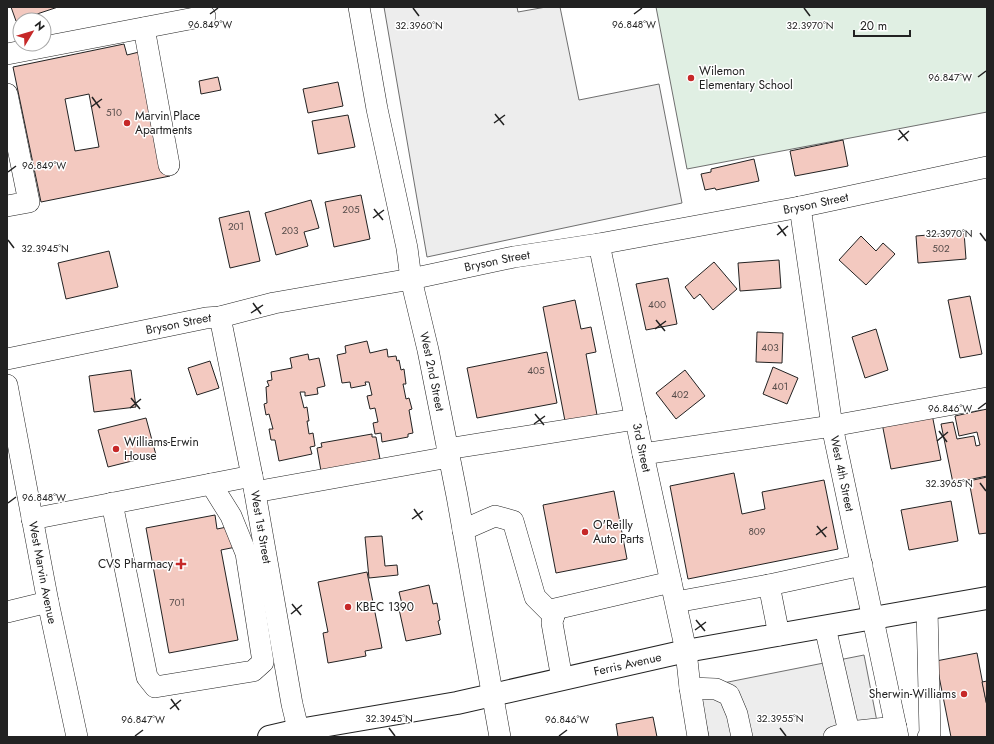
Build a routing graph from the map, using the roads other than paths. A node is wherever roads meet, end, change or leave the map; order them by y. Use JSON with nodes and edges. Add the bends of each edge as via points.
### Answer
{"nodes":[{"id":1,"x":359,"y":7,"type":"edge"},
{"id":2,"x":205,"y":16,"type":"dead end"},
{"id":3,"x":144,"y":28,"type":"junction"},
{"id":4,"x":7,"y":54,"type":"edge"},
{"id":5,"x":7,"y":94,"type":"edge"},
{"id":6,"x":169,"y":166,"type":"dead end"},
{"id":7,"x":987,"y":167,"type":"edge"},
{"id":8,"x":7,"y":206,"type":"edge"},
{"id":9,"x":800,"y":207,"type":"junction"},
{"id":10,"x":600,"y":244,"type":"junction"},
{"id":11,"x":411,"y":279,"type":"junction"},
{"id":12,"x":220,"y":317,"type":"junction"},
{"id":13,"x":7,"y":359,"type":"edge"},
{"id":14,"x":7,"y":385,"type":"edge"},
{"id":15,"x":987,"y":398,"type":"edge"},
{"id":16,"x":636,"y":419,"type":"junction"},
{"id":17,"x":832,"y":426,"type":"junction"},
{"id":18,"x":448,"y":453,"type":"junction"},
{"id":19,"x":643,"y":454,"type":"junction"},
{"id":20,"x":211,"y":484,"type":"junction"},
{"id":21,"x":253,"y":484,"type":"junction"},
{"id":22,"x":112,"y":503,"type":"junction"},
{"id":23,"x":32,"y":519,"type":"junction"},
{"id":24,"x":463,"y":530,"type":"junction"},
{"id":25,"x":862,"y":565,"type":"junction"},
{"id":26,"x":769,"y":585,"type":"junction"},
{"id":27,"x":674,"y":592,"type":"junction"},
{"id":28,"x":987,"y":598,"type":"edge"},
{"id":29,"x":48,"y":602,"type":"junction"},
{"id":30,"x":928,"y":609,"type":"junction"},
{"id":31,"x":7,"y":612,"type":"edge"},
{"id":32,"x":554,"y":616,"type":"junction"},
{"id":33,"x":873,"y":618,"type":"junction"},
{"id":34,"x":825,"y":627,"type":"junction"},
{"id":35,"x":779,"y":635,"type":"junction"},
{"id":36,"x":686,"y":651,"type":"junction"},
{"id":37,"x":562,"y":679,"type":"junction"},
{"id":38,"x":690,"y":688,"type":"junction"},
{"id":39,"x":492,"y":695,"type":"junction"},
{"id":40,"x":897,"y":732,"type":"edge"},
{"id":41,"x":300,"y":734,"type":"edge"},
{"id":42,"x":842,"y":735,"type":"edge"},
{"id":43,"x":77,"y":737,"type":"edge"},
{"id":44,"x":269,"y":737,"type":"edge"},
{"id":45,"x":500,"y":737,"type":"edge"},
{"id":46,"x":698,"y":737,"type":"edge"},
{"id":47,"x":742,"y":737,"type":"edge"},
{"id":48,"x":928,"y":737,"type":"edge"}],
"edges":[{"from":1,"to":11,"type":"street","name":"West 2nd Street"},
{"from":2,"to":3,"type":"street"},
{"from":3,"to":4,"type":"street"},
{"from":3,"to":6,"type":"street"},
{"from":5,"to":8,"type":"street","via":[[29,202]]},
{"from":7,"to":9,"type":"street","name":"Bryson Street"},
{"from":9,"to":10,"type":"street","name":"Bryson Street"},
{"from":9,"to":17,"type":"street","name":"West 4th Street"},
{"from":10,"to":11,"type":"street","name":"Bryson Street","via":[[514,257]]},
{"from":10,"to":16,"type":"street","name":"3rd Street"},
{"from":11,"to":12,"type":"street","name":"Bryson Street","via":[[274,303]]},
{"from":11,"to":18,"type":"street","name":"West 2nd Street"},
{"from":12,"to":13,"type":"street","name":"Bryson Street"},
{"from":12,"to":21,"type":"street","name":"West 1st Street"},
{"from":14,"to":23,"type":"street","name":"West Marvin Avenue"},
{"from":15,"to":17,"type":"street"},
{"from":16,"to":18,"type":"street"},
{"from":16,"to":19,"type":"street","name":"3rd Street"},
{"from":17,"to":19,"type":"street"},
{"from":17,"to":25,"type":"street","name":"West 4th Street"},
{"from":18,"to":21,"type":"street"},
{"from":18,"to":24,"type":"street","name":"West 2nd Street"},
{"from":19,"to":27,"type":"street","name":"3rd Street"},
{"from":20,"to":21,"type":"street"},
{"from":20,"to":22,"type":"street"},
{"from":20,"to":22,"type":"street","via":[[231,516],[246,553],[263,662],[253,671],[155,687],[147,677]]},
{"from":21,"to":41,"type":"street","name":"West 1st Street","via":[[292,704]]},
{"from":22,"to":23,"type":"street"},
{"from":23,"to":29,"type":"street","name":"West Marvin Avenue"},
{"from":24,"to":32,"type":"street","via":[[495,516],[513,521],[535,597]]},
{"from":24,"to":39,"type":"street","name":"West 2nd Street"},
{"from":25,"to":26,"type":"street"},
{"from":25,"to":33,"type":"street","name":"West 4th Street"},
{"from":26,"to":27,"type":"street"},
{"from":26,"to":35,"type":"street"},
{"from":27,"to":32,"type":"street","via":[[556,609]]},
{"from":27,"to":36,"type":"street","name":"3rd Street"},
{"from":28,"to":30,"type":"main road","name":"Ferris Avenue"},
{"from":29,"to":31,"type":"street"},
{"from":29,"to":43,"type":"street","name":"West Marvin Avenue"},
{"from":30,"to":33,"type":"main road","name":"Ferris Avenue"},
{"from":30,"to":48,"type":"street"},
{"from":32,"to":37,"type":"street","via":[[552,623]]},
{"from":33,"to":34,"type":"main road","name":"Ferris Avenue"},
{"from":33,"to":40,"type":"street","name":"West 4th Street"},
{"from":34,"to":35,"type":"main road","name":"Ferris Avenue"},
{"from":34,"to":42,"type":"street","via":[[835,668]]},
{"from":35,"to":36,"type":"main road","name":"Ferris Avenue"},
{"from":36,"to":37,"type":"main road","name":"Ferris Avenue"},
{"from":36,"to":38,"type":"street","name":"3rd Street"},
{"from":37,"to":39,"type":"main road","name":"Ferris Avenue"},
{"from":38,"to":46,"type":"street","name":"3rd Street"},
{"from":38,"to":47,"type":"street","via":[[716,689],[728,695],[737,714]]},
{"from":39,"to":41,"type":"main road","name":"Ferris Avenue"},
{"from":39,"to":45,"type":"street","name":"West 2nd Street"},
{"from":40,"to":42,"type":"street"},
{"from":41,"to":44,"type":"main road","name":"Ferris Avenue"}]}
